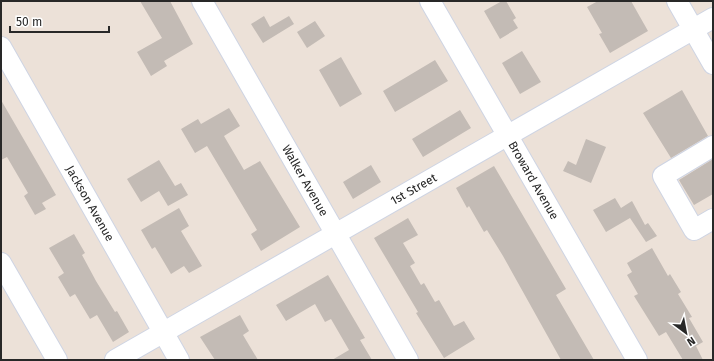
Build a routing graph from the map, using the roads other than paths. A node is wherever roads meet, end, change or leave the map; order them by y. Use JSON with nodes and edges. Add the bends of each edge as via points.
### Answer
{"nodes":[{"id":1,"x":202,"y":1,"type":"edge"},
{"id":2,"x":430,"y":1,"type":"edge"},
{"id":3,"x":677,"y":1,"type":"edge"},
{"id":4,"x":713,"y":18,"type":"edge"},
{"id":5,"x":693,"y":30,"type":"junction"},
{"id":6,"x":1,"y":47,"type":"edge"},
{"id":7,"x":713,"y":64,"type":"edge"},
{"id":8,"x":508,"y":135,"type":"junction"},
{"id":9,"x":713,"y":146,"type":"edge"},
{"id":10,"x":713,"y":219,"type":"edge"},
{"id":11,"x":335,"y":233,"type":"junction"},
{"id":12,"x":1,"y":263,"type":"edge"},
{"id":13,"x":163,"y":332,"type":"junction"},
{"id":14,"x":57,"y":360,"type":"edge"},
{"id":15,"x":115,"y":360,"type":"edge"},
{"id":16,"x":179,"y":360,"type":"edge"},
{"id":17,"x":408,"y":360,"type":"edge"},
{"id":18,"x":637,"y":360,"type":"edge"}],
"edges":[{"from":1,"to":11,"type":"street","name":"Walker Avenue"},
{"from":2,"to":8,"type":"street","name":"Broward Avenue"},
{"from":3,"to":5,"type":"street"},
{"from":4,"to":5,"type":"street","name":"1st Street"},
{"from":5,"to":7,"type":"street"},
{"from":5,"to":8,"type":"street","name":"1st Street"},
{"from":6,"to":13,"type":"street","name":"Jackson Avenue"},
{"from":8,"to":11,"type":"street","name":"1st Street"},
{"from":8,"to":18,"type":"street","name":"Broward Avenue"},
{"from":9,"to":10,"type":"street","via":[[663,176],[694,230]]},
{"from":11,"to":13,"type":"street","name":"1st Street"},
{"from":11,"to":17,"type":"street","name":"Walker Avenue"},
{"from":12,"to":14,"type":"street"},
{"from":13,"to":15,"type":"street","name":"1st Street"},
{"from":13,"to":16,"type":"street","name":"Jackson Avenue"}]}
